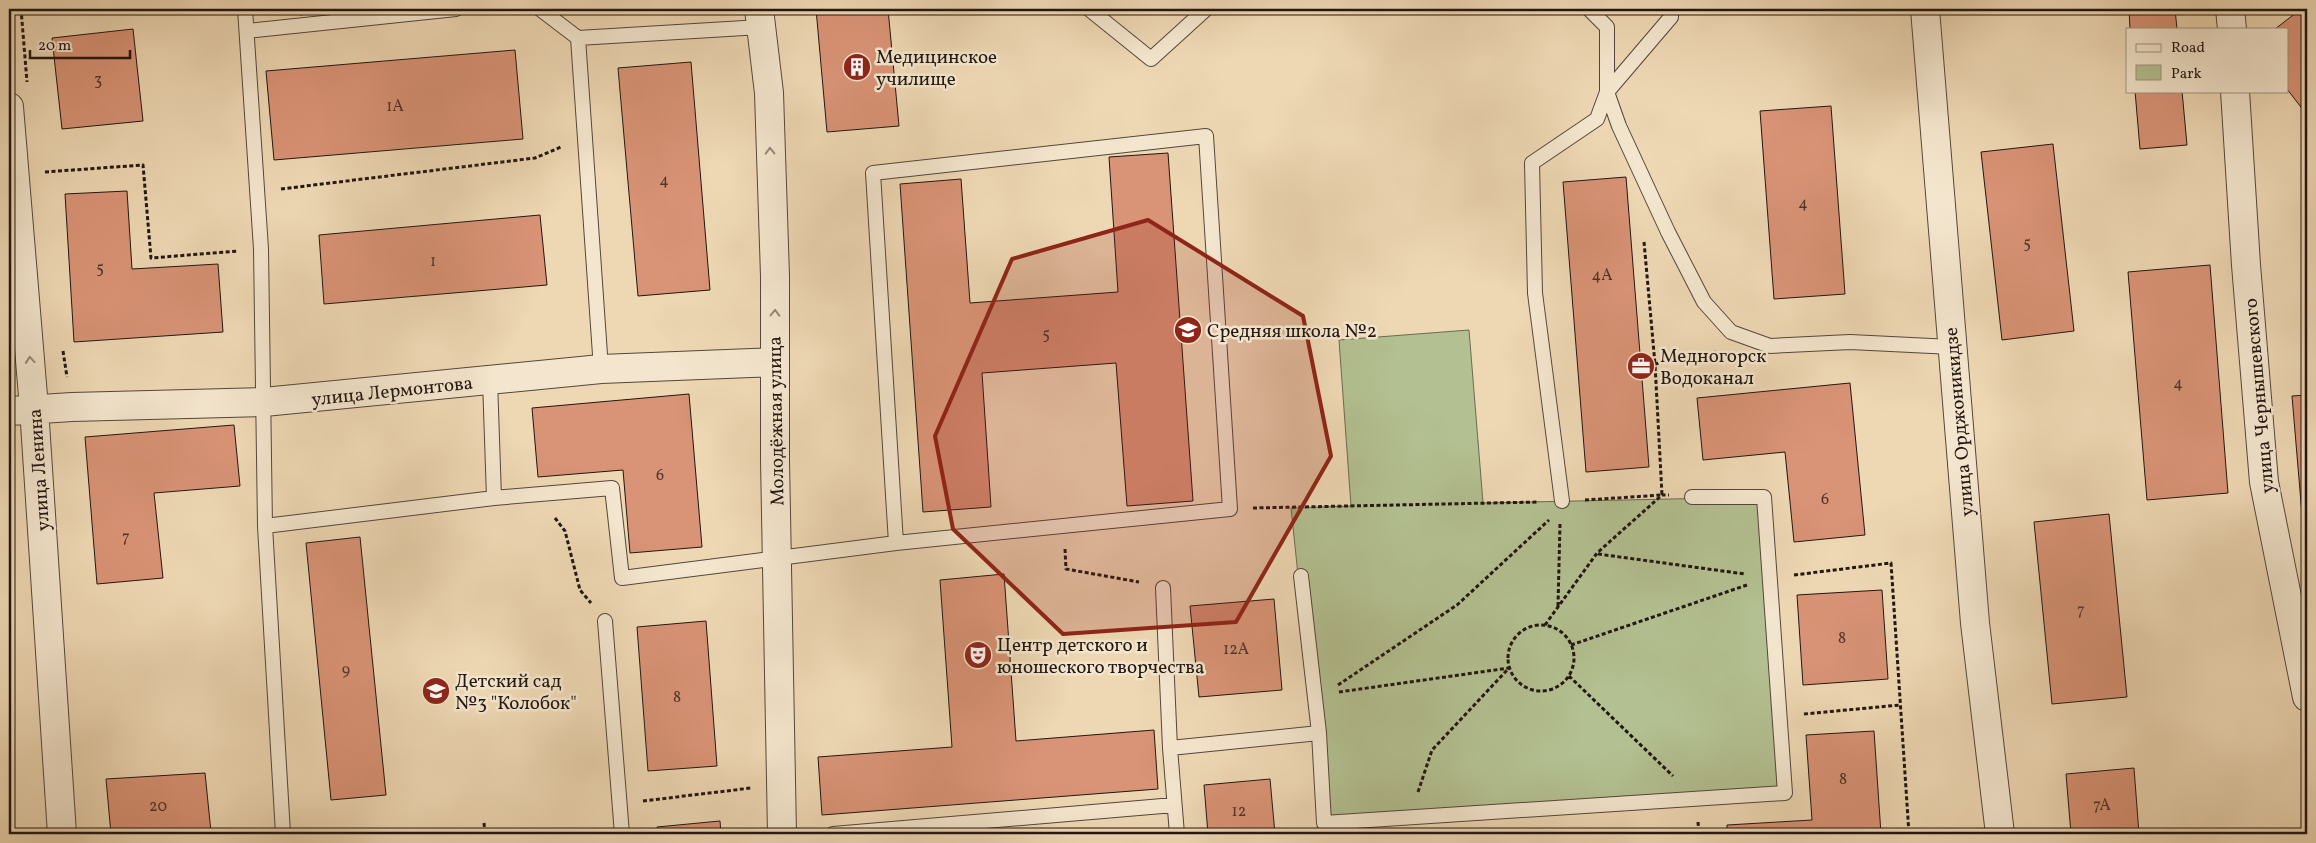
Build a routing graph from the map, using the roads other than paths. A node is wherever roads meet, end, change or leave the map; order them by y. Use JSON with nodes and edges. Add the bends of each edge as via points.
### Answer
{"nodes":[{"id":1,"x":245,"y":9,"type":"edge"},
{"id":2,"x":456,"y":9,"type":"edge"},
{"id":3,"x":540,"y":9,"type":"edge"},
{"id":4,"x":1089,"y":9,"type":"edge"},
{"id":5,"x":1206,"y":9,"type":"edge"},
{"id":6,"x":1589,"y":9,"type":"edge"},
{"id":7,"x":1672,"y":9,"type":"edge"},
{"id":8,"x":1925,"y":9,"type":"edge"},
{"id":9,"x":2230,"y":9,"type":"edge"},
{"id":10,"x":760,"y":18,"type":"edge"},
{"id":11,"x":2232,"y":28,"type":"edge"},
{"id":12,"x":247,"y":31,"type":"junction"},
{"id":13,"x":578,"y":38,"type":"junction"},
{"id":14,"x":1607,"y":92,"type":"junction"},
{"id":15,"x":2236,"y":92,"type":"edge"},
{"id":16,"x":9,"y":107,"type":"edge"},
{"id":17,"x":1952,"y":347,"type":"junction"},
{"id":18,"x":774,"y":362,"type":"junction"},
{"id":19,"x":601,"y":369,"type":"junction"},
{"id":20,"x":490,"y":380,"type":"junction"},
{"id":21,"x":264,"y":402,"type":"junction"},
{"id":22,"x":21,"y":410,"type":"edge"},
{"id":23,"x":1692,"y":497,"type":"dead end"},
{"id":24,"x":494,"y":498,"type":"junction"},
{"id":25,"x":1561,"y":506,"type":"road end"},
{"id":26,"x":265,"y":526,"type":"junction"},
{"id":27,"x":896,"y":542,"type":"junction"},
{"id":28,"x":777,"y":558,"type":"junction"},
{"id":29,"x":1301,"y":576,"type":"dead end"},
{"id":30,"x":1164,"y":588,"type":"dead end"},
{"id":31,"x":605,"y":621,"type":"road end"},
{"id":32,"x":2307,"y":697,"type":"edge"},
{"id":33,"x":1319,"y":733,"type":"junction"},
{"id":34,"x":1170,"y":748,"type":"junction"},
{"id":35,"x":1174,"y":804,"type":"junction"},
{"id":36,"x":62,"y":834,"type":"edge"},
{"id":37,"x":283,"y":834,"type":"edge"},
{"id":38,"x":622,"y":834,"type":"edge"},
{"id":39,"x":782,"y":834,"type":"edge"},
{"id":40,"x":833,"y":834,"type":"edge"},
{"id":41,"x":1177,"y":834,"type":"edge"},
{"id":42,"x":2000,"y":834,"type":"edge"}],
"edges":[{"from":1,"to":12,"type":"lane"},
{"from":2,"to":12,"type":"lane"},
{"from":3,"to":13,"type":"lane"},
{"from":4,"to":5,"type":"lane","via":[[1151,59]]},
{"from":6,"to":14,"type":"lane","via":[[1607,26]]},
{"from":7,"to":14,"type":"lane","via":[[1671,17]]},
{"from":8,"to":17,"type":"street","name":"улица Орджоникидзе"},
{"from":9,"to":11,"type":"street"},
{"from":10,"to":13,"type":"lane"},
{"from":18,"to":10,"type":"street","name":"Молодёжная улица","one_way":true,"via":[[775,276],[769,93]]},
{"from":12,"to":21,"type":"lane","via":[[261,249]]},
{"from":13,"to":19,"type":"lane"},
{"from":14,"to":17,"type":"lane","via":[[1619,126],[1704,302],[1731,332],[1770,346],[1850,342]]},
{"from":14,"to":25,"type":"lane","via":[[1596,118],[1532,163],[1535,293]]},
{"from":15,"to":32,"type":"street","name":"улица Чернышевского","via":[[2264,482]]},
{"from":22,"to":16,"type":"street","name":"улица Ленина","one_way":true},
{"from":17,"to":42,"type":"street","name":"улица Орджоникидзе","via":[[1975,623]]},
{"from":18,"to":19,"type":"street","name":"улица Лермонтова"},
{"from":18,"to":28,"type":"street","name":"Молодёжная улица"},
{"from":19,"to":20,"type":"street","name":"улица Лермонтова"},
{"from":20,"to":21,"type":"street","name":"улица Лермонтова"},
{"from":20,"to":24,"type":"lane"},
{"from":21,"to":22,"type":"street","name":"улица Лермонтова"},
{"from":21,"to":26,"type":"lane"},
{"from":22,"to":36,"type":"street","name":"улица Ленина"},
{"from":23,"to":33,"type":"lane","via":[[1764,496],[1786,793],[1324,823]]},
{"from":24,"to":26,"type":"lane"},
{"from":24,"to":28,"type":"lane","via":[[612,488],[622,578]]},
{"from":26,"to":37,"type":"lane"},
{"from":27,"to":27,"type":"lane","via":[[873,174],[1206,136],[1230,508]]},
{"from":27,"to":28,"type":"lane"},
{"from":28,"to":39,"type":"street","name":"Молодёжная улица"},
{"from":29,"to":33,"type":"lane","via":[[1320,697]]},
{"from":30,"to":34,"type":"lane"},
{"from":31,"to":38,"type":"lane"},
{"from":33,"to":34,"type":"lane"},
{"from":34,"to":35,"type":"lane"},
{"from":35,"to":40,"type":"lane"},
{"from":35,"to":41,"type":"lane"}]}
